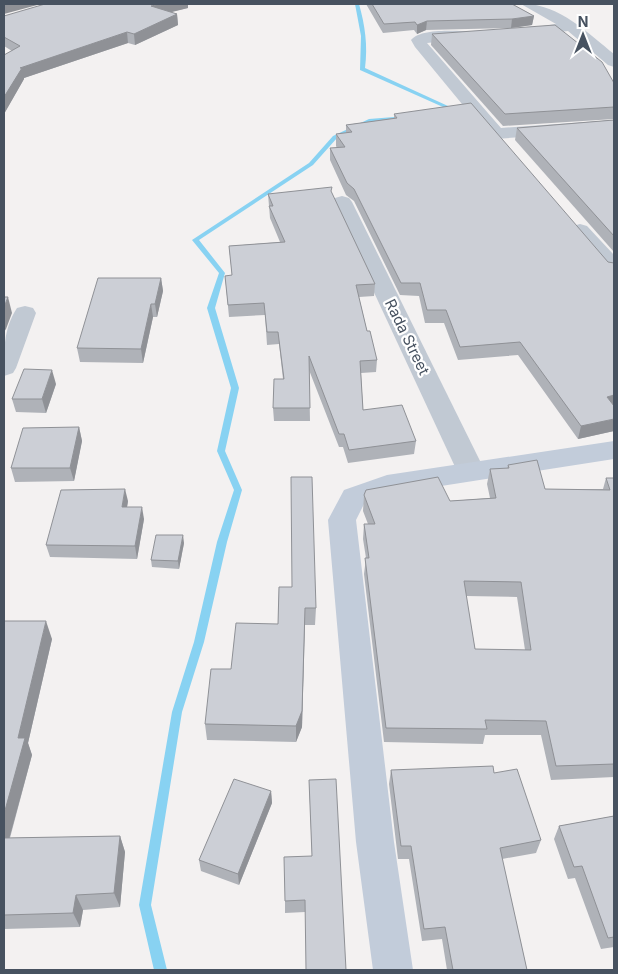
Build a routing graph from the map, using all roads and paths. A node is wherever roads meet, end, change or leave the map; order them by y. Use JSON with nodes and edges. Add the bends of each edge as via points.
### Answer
{"nodes":[{"id":1,"x":528,"y":4,"type":"edge"},
{"id":2,"x":571,"y":26,"type":"junction"},
{"id":3,"x":511,"y":34,"type":"edge"},
{"id":4,"x":483,"y":35,"type":"edge"},
{"id":5,"x":614,"y":62,"type":"edge"},
{"id":6,"x":614,"y":125,"type":"edge"},
{"id":7,"x":496,"y":134,"type":"junction"},
{"id":8,"x":509,"y":148,"type":"edge"},
{"id":9,"x":342,"y":202,"type":"dead end"},
{"id":10,"x":567,"y":215,"type":"edge"},
{"id":11,"x":614,"y":268,"type":"edge"},
{"id":12,"x":26,"y":313,"type":"dead end"},
{"id":13,"x":4,"y":368,"type":"edge"},
{"id":14,"x":614,"y":450,"type":"edge"},
{"id":15,"x":471,"y":471,"type":"junction"},
{"id":16,"x":393,"y":970,"type":"edge"}],
"edges":[{"from":1,"to":2,"type":"street"},
{"from":2,"to":3,"type":"street"},
{"from":2,"to":5,"type":"street"},
{"from":4,"to":7,"type":"street","via":[[419,40]]},
{"from":6,"to":7,"type":"street"},
{"from":7,"to":8,"type":"street"},
{"from":9,"to":15,"type":"street","name":"Rada Street"},
{"from":10,"to":11,"type":"street"},
{"from":12,"to":13,"type":"street"},
{"from":14,"to":15,"type":"street"},
{"from":15,"to":16,"type":"street","via":[[386,485],[354,497],[342,520],[374,842]]}]}
